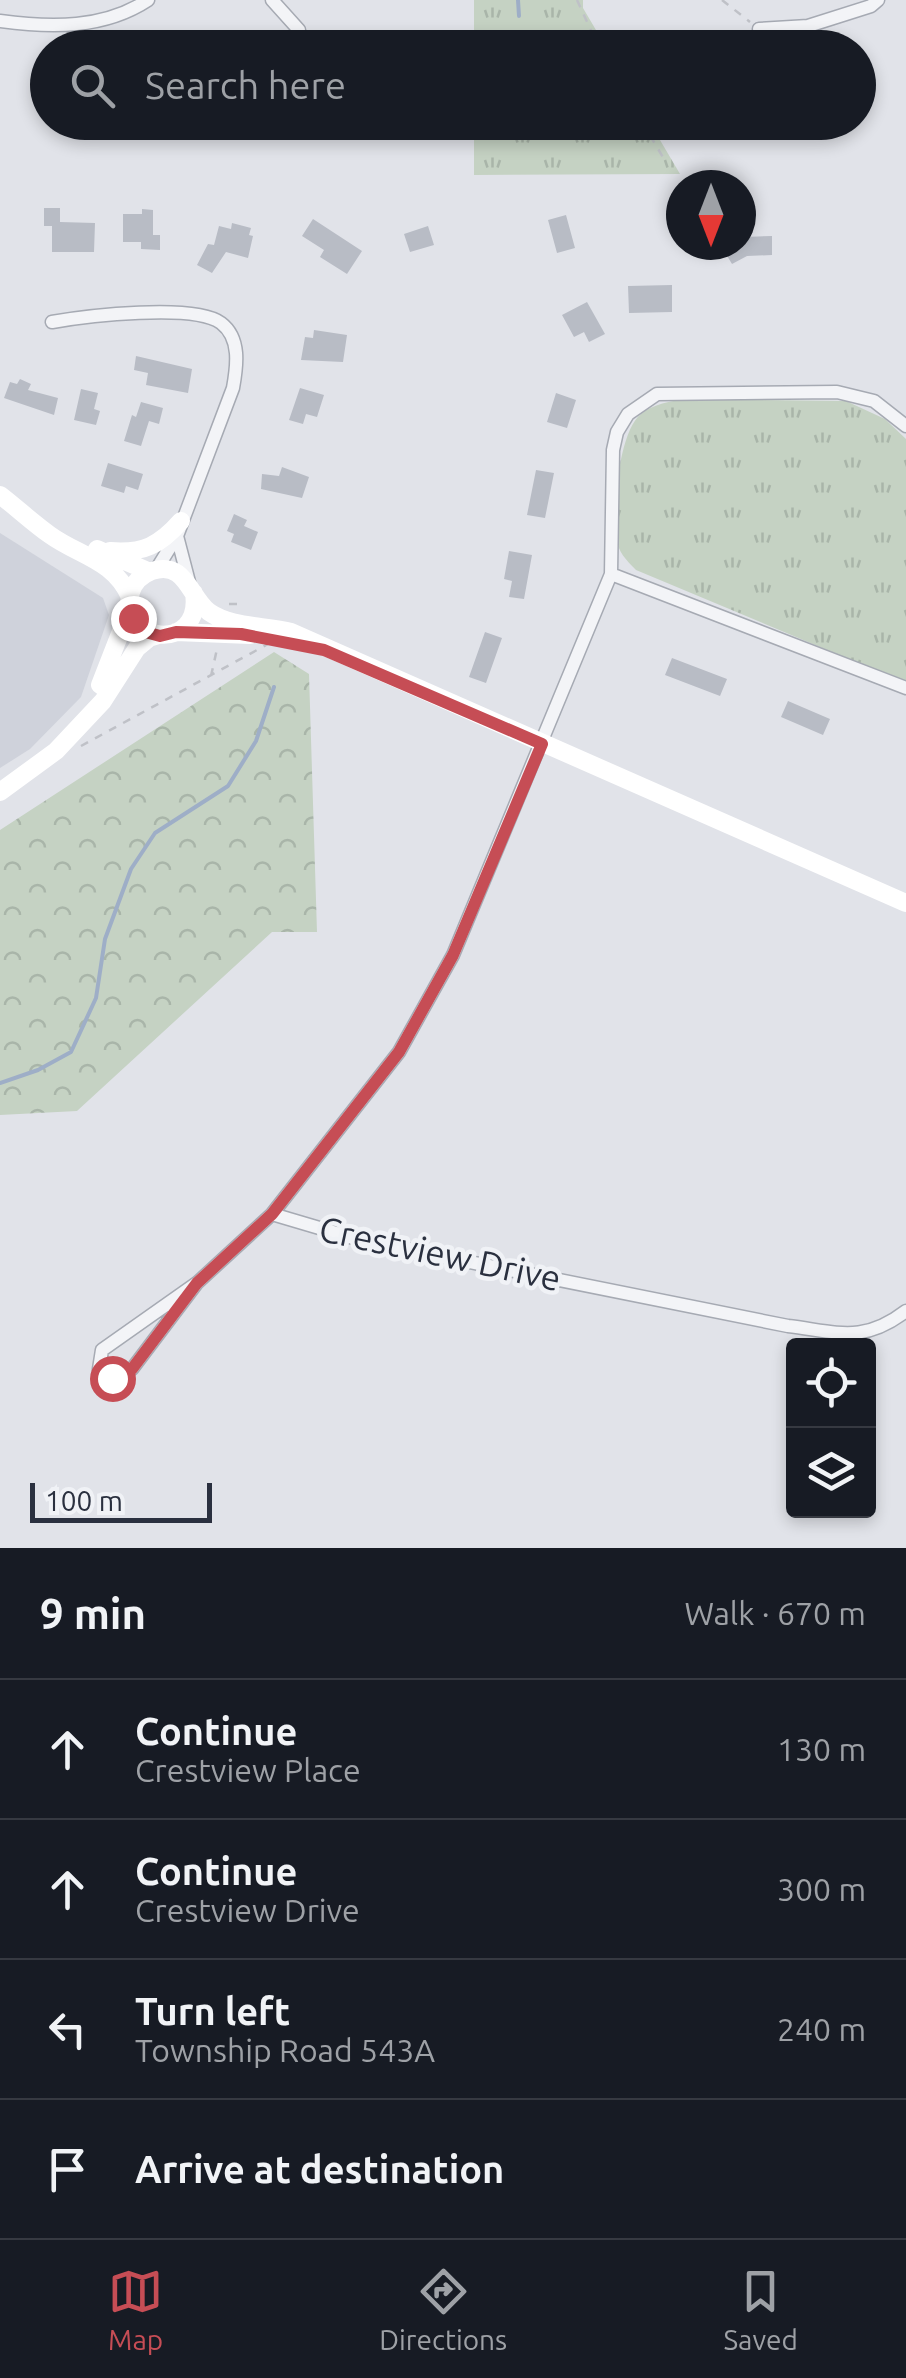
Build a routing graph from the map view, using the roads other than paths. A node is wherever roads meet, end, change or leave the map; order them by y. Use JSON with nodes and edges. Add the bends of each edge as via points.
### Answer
{"nodes":[{"id":1,"x":148,"y":0,"type":"edge"},
{"id":2,"x":272,"y":0,"type":"edge"},
{"id":3,"x":878,"y":0,"type":"edge"},
{"id":4,"x":0,"y":21,"type":"edge"},
{"id":5,"x":759,"y":29,"type":"road end"},
{"id":6,"x":299,"y":30,"type":"dead end"},
{"id":7,"x":52,"y":322,"type":"dead end"},
{"id":8,"x":906,"y":426,"type":"edge"},
{"id":9,"x":0,"y":496,"type":"edge"},
{"id":10,"x":29,"y":516,"type":"junction"},
{"id":11,"x":179,"y":528,"type":"junction"},
{"id":12,"x":99,"y":550,"type":"junction"},
{"id":13,"x":153,"y":571,"type":"junction"},
{"id":14,"x":611,"y":574,"type":"junction"},
{"id":15,"x":192,"y":588,"type":"junction"},
{"id":16,"x":130,"y":602,"type":"junction"},
{"id":17,"x":168,"y":634,"type":"junction"},
{"id":18,"x":324,"y":650,"type":"junction"},
{"id":19,"x":906,"y":688,"type":"edge"},
{"id":20,"x":88,"y":713,"type":"junction"},
{"id":21,"x":542,"y":744,"type":"junction"},
{"id":22,"x":0,"y":792,"type":"edge"},
{"id":23,"x":906,"y":902,"type":"edge"},
{"id":24,"x":272,"y":1214,"type":"junction"},
{"id":25,"x":197,"y":1283,"type":"junction"},
{"id":26,"x":906,"y":1311,"type":"edge"}],
"edges":[{"from":1,"to":4,"type":"street","via":[[88,24]]},
{"from":2,"to":6,"type":"street"},
{"from":3,"to":5,"type":"street","via":[[808,26]]},
{"from":7,"to":11,"type":"street","via":[[169,314],[212,318],[230,333],[237,367],[233,388]]},
{"from":8,"to":14,"type":"street","via":[[874,401],[837,392],[657,394],[628,414],[617,432]]},
{"from":9,"to":10,"type":"main road"},
{"from":10,"to":12,"type":"main road"},
{"from":10,"to":16,"type":"main road","via":[[50,536],[114,572]]},
{"from":11,"to":12,"type":"main road","via":[[151,549]]},
{"from":11,"to":13,"type":"street"},
{"from":11,"to":15,"type":"street"},
{"from":12,"to":13,"type":"main road"},
{"from":13,"to":15,"type":"main road","via":[[172,571]]},
{"from":13,"to":16,"type":"main road","via":[[140,578]]},
{"from":14,"to":19,"type":"street"},
{"from":14,"to":21,"type":"street","name":"Crestview Drive"},
{"from":15,"to":17,"type":"main road","via":[[194,614]]},
{"from":15,"to":18,"type":"main road","via":[[220,618],[291,632]]},
{"from":16,"to":17,"type":"main road","via":[[140,627]]},
{"from":16,"to":20,"type":"main road"},
{"from":17,"to":18,"type":"main road","via":[[241,634]]},
{"from":17,"to":20,"type":"main road","via":[[137,648]]},
{"from":18,"to":21,"type":"main road"},
{"from":20,"to":22,"type":"main road","via":[[56,751]]},
{"from":21,"to":23,"type":"main road"},
{"from":21,"to":24,"type":"street","name":"Crestview Drive","via":[[453,955],[399,1052]]},
{"from":24,"to":25,"type":"street"},
{"from":24,"to":26,"type":"street","name":"Crestview Drive","via":[[360,1240],[788,1326],[856,1334],[884,1328]]},
{"from":25,"to":25,"type":"street","via":[[102,1350],[100,1369],[112,1378],[132,1369]]}]}
